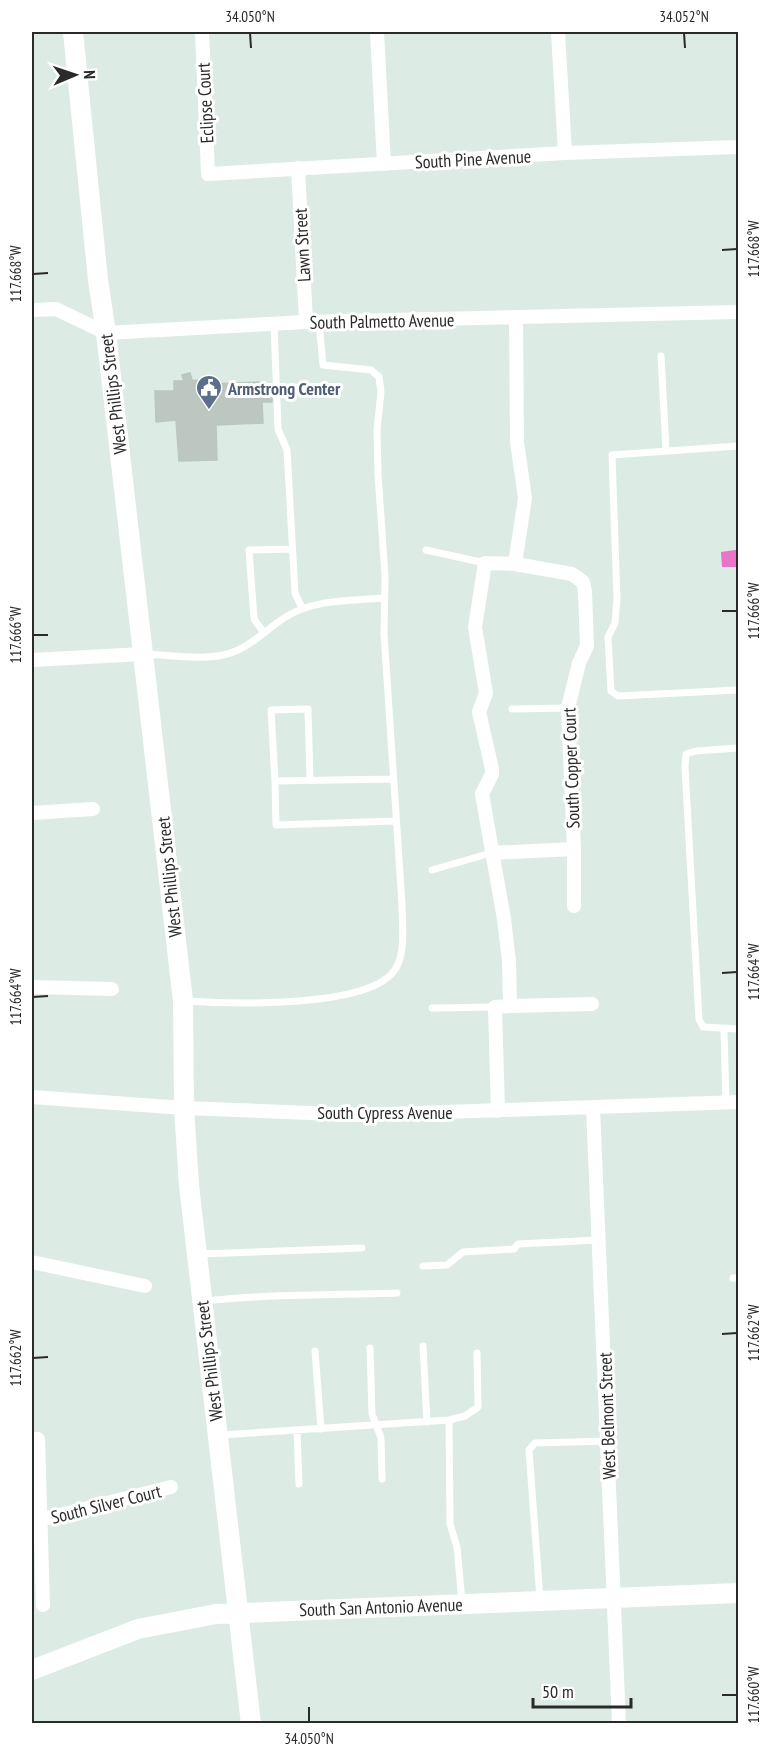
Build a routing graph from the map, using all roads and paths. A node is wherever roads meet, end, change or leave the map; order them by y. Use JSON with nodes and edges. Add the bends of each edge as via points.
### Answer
{"nodes":[{"id":1,"x":73,"y":32,"type":"edge"},
{"id":2,"x":202,"y":32,"type":"edge"},
{"id":3,"x":377,"y":32,"type":"edge"},
{"id":4,"x":558,"y":32,"type":"edge"},
{"id":5,"x":738,"y":147,"type":"edge"},
{"id":6,"x":565,"y":153,"type":"junction"},
{"id":7,"x":384,"y":164,"type":"junction"},
{"id":8,"x":298,"y":168,"type":"junction"},
{"id":9,"x":208,"y":174,"type":"joint"},
{"id":10,"x":32,"y":310,"type":"edge"},
{"id":11,"x":738,"y":312,"type":"edge"},
{"id":12,"x":516,"y":318,"type":"junction"},
{"id":13,"x":313,"y":322,"type":"junction"},
{"id":14,"x":274,"y":324,"type":"junction"},
{"id":15,"x":106,"y":333,"type":"junction"},
{"id":16,"x":661,"y":356,"type":"dead end"},
{"id":17,"x":738,"y":446,"type":"edge"},
{"id":18,"x":666,"y":450,"type":"junction"},
{"id":19,"x":292,"y":549,"type":"junction"},
{"id":20,"x":426,"y":550,"type":"dead end"},
{"id":21,"x":485,"y":563,"type":"junction"},
{"id":22,"x":515,"y":564,"type":"junction"},
{"id":23,"x":383,"y":598,"type":"junction"},
{"id":24,"x":302,"y":608,"type":"junction"},
{"id":25,"x":264,"y":633,"type":"junction"},
{"id":26,"x":143,"y":654,"type":"junction"},
{"id":27,"x":32,"y":660,"type":"edge"},
{"id":28,"x":738,"y":690,"type":"edge"},
{"id":29,"x":568,"y":708,"type":"junction"},
{"id":30,"x":512,"y":710,"type":"dead end"},
{"id":31,"x":738,"y":748,"type":"edge"},
{"id":32,"x":392,"y":779,"type":"junction"},
{"id":33,"x":310,"y":780,"type":"junction"},
{"id":34,"x":275,"y":781,"type":"junction"},
{"id":35,"x":93,"y":809,"type":"dead end"},
{"id":36,"x":32,"y":813,"type":"edge"},
{"id":37,"x":395,"y":821,"type":"junction"},
{"id":38,"x":574,"y":849,"type":"junction"},
{"id":39,"x":491,"y":853,"type":"junction"},
{"id":40,"x":432,"y":870,"type":"dead end"},
{"id":41,"x":574,"y":906,"type":"dead end"},
{"id":42,"x":32,"y":987,"type":"edge"},
{"id":43,"x":112,"y":989,"type":"dead end"},
{"id":44,"x":183,"y":1001,"type":"junction"},
{"id":45,"x":592,"y":1004,"type":"dead end"},
{"id":46,"x":495,"y":1006,"type":"junction"},
{"id":47,"x":510,"y":1006,"type":"junction"},
{"id":48,"x":432,"y":1008,"type":"dead end"},
{"id":49,"x":738,"y":1029,"type":"edge"},
{"id":50,"x":724,"y":1030,"type":"junction"},
{"id":51,"x":32,"y":1097,"type":"edge"},
{"id":52,"x":732,"y":1102,"type":"edge"},
{"id":53,"x":184,"y":1108,"type":"junction"},
{"id":54,"x":593,"y":1108,"type":"junction"},
{"id":55,"x":498,"y":1111,"type":"junction"},
{"id":56,"x":599,"y":1240,"type":"junction"},
{"id":57,"x":362,"y":1248,"type":"dead end"},
{"id":58,"x":197,"y":1254,"type":"junction"},
{"id":59,"x":32,"y":1263,"type":"edge"},
{"id":60,"x":423,"y":1266,"type":"dead end"},
{"id":61,"x":145,"y":1286,"type":"dead end"},
{"id":62,"x":397,"y":1293,"type":"dead end"},
{"id":63,"x":202,"y":1301,"type":"junction"},
{"id":64,"x":423,"y":1346,"type":"dead end"},
{"id":65,"x":370,"y":1348,"type":"dead end"},
{"id":66,"x":315,"y":1351,"type":"dead end"},
{"id":67,"x":477,"y":1353,"type":"dead end"},
{"id":68,"x":449,"y":1420,"type":"junction"},
{"id":69,"x":427,"y":1422,"type":"junction"},
{"id":70,"x":378,"y":1426,"type":"junction"},
{"id":71,"x":321,"y":1429,"type":"junction"},
{"id":72,"x":297,"y":1431,"type":"junction"},
{"id":73,"x":218,"y":1435,"type":"junction"},
{"id":74,"x":35,"y":1439,"type":"edge"},
{"id":75,"x":608,"y":1441,"type":"junction"},
{"id":76,"x":382,"y":1479,"type":"dead end"},
{"id":77,"x":299,"y":1484,"type":"dead end"},
{"id":78,"x":171,"y":1487,"type":"dead end"},
{"id":79,"x":40,"y":1520,"type":"junction"},
{"id":80,"x":738,"y":1593,"type":"edge"},
{"id":81,"x":615,"y":1598,"type":"junction"},
{"id":82,"x":540,"y":1600,"type":"junction"},
{"id":83,"x":462,"y":1604,"type":"junction"},
{"id":84,"x":43,"y":1605,"type":"dead end"},
{"id":85,"x":240,"y":1613,"type":"junction"},
{"id":86,"x":32,"y":1670,"type":"edge"},
{"id":87,"x":251,"y":1724,"type":"edge"},
{"id":88,"x":619,"y":1724,"type":"edge"}],
"edges":[{"from":1,"to":15,"type":"street","name":"West Phillips Street"},
{"from":2,"to":9,"type":"street","name":"Eclipse Court"},
{"from":3,"to":7,"type":"street"},
{"from":4,"to":6,"type":"street"},
{"from":5,"to":6,"type":"street","name":"South Pine Avenue"},
{"from":6,"to":7,"type":"street","name":"South Pine Avenue"},
{"from":7,"to":8,"type":"street","name":"South Pine Avenue"},
{"from":8,"to":9,"type":"street","name":"South Pine Avenue"},
{"from":8,"to":13,"type":"street","name":"Lawn Street"},
{"from":10,"to":15,"type":"street","name":"South Palmetto Avenue","via":[[56,309]]},
{"from":11,"to":12,"type":"street","name":"South Palmetto Avenue"},
{"from":12,"to":13,"type":"street","name":"South Palmetto Avenue"},
{"from":12,"to":22,"type":"street","via":[[517,442],[525,498]]},
{"from":13,"to":14,"type":"street","name":"South Palmetto Avenue"},
{"from":13,"to":23,"type":"lane","via":[[323,365],[371,370],[379,377]]},
{"from":14,"to":15,"type":"street","name":"South Palmetto Avenue"},
{"from":14,"to":19,"type":"lane","via":[[278,429],[287,450]]},
{"from":15,"to":26,"type":"street","name":"West Phillips Street"},
{"from":16,"to":18,"type":"lane"},
{"from":17,"to":18,"type":"lane"},
{"from":18,"to":28,"type":"lane","via":[[612,455],[617,599],[615,623],[608,636],[611,691],[618,696]]},
{"from":19,"to":24,"type":"lane","via":[[295,593]]},
{"from":19,"to":25,"type":"lane","via":[[249,550],[254,619]]},
{"from":20,"to":21,"type":"lane"},
{"from":21,"to":22,"type":"street","name":"South Copper Court"},
{"from":21,"to":39,"type":"street","via":[[475,627],[486,693],[479,711],[492,769],[482,794]]},
{"from":22,"to":29,"type":"street","name":"South Copper Court","via":[[572,574],[583,582],[587,640]]},
{"from":23,"to":24,"type":"lane"},
{"from":23,"to":32,"type":"lane"},
{"from":24,"to":25,"type":"lane"},
{"from":25,"to":26,"type":"lane","via":[[251,644],[221,655]]},
{"from":26,"to":27,"type":"street"},
{"from":26,"to":44,"type":"street","name":"West Phillips Street"},
{"from":29,"to":30,"type":"lane"},
{"from":29,"to":38,"type":"street","name":"South Copper Court"},
{"from":31,"to":50,"type":"lane","via":[[686,754],[685,767],[699,1019],[703,1028]]},
{"from":32,"to":33,"type":"lane"},
{"from":32,"to":37,"type":"lane"},
{"from":33,"to":34,"type":"lane"},
{"from":33,"to":34,"type":"lane","via":[[308,709],[272,710]]},
{"from":34,"to":37,"type":"lane","via":[[276,825]]},
{"from":35,"to":36,"type":"street"},
{"from":37,"to":44,"type":"lane","via":[[402,947],[397,966],[386,981],[338,996],[236,1005]]},
{"from":38,"to":39,"type":"street","name":"South Copper Court"},
{"from":38,"to":41,"type":"street","name":"South Copper Court"},
{"from":39,"to":40,"type":"lane"},
{"from":39,"to":47,"type":"street","via":[[509,961]]},
{"from":42,"to":43,"type":"street"},
{"from":44,"to":53,"type":"street","name":"West Phillips Street"},
{"from":45,"to":47,"type":"street"},
{"from":46,"to":47,"type":"street"},
{"from":46,"to":48,"type":"lane"},
{"from":46,"to":55,"type":"street"},
{"from":49,"to":50,"type":"lane"},
{"from":50,"to":52,"type":"lane"},
{"from":51,"to":53,"type":"street","name":"South Cypress Avenue"},
{"from":52,"to":54,"type":"street","name":"South Cypress Avenue"},
{"from":53,"to":55,"type":"street","name":"South Cypress Avenue","via":[[361,1115]]},
{"from":53,"to":58,"type":"street","name":"West Phillips Street"},
{"from":54,"to":55,"type":"street","name":"South Cypress Avenue"},
{"from":54,"to":56,"type":"street","name":"West Belmont Street"},
{"from":56,"to":60,"type":"lane","via":[[518,1244],[514,1249],[463,1252],[447,1265]]},
{"from":56,"to":75,"type":"street","name":"West Belmont Street"},
{"from":57,"to":58,"type":"lane"},
{"from":58,"to":63,"type":"street","name":"West Phillips Street"},
{"from":59,"to":61,"type":"street"},
{"from":62,"to":63,"type":"lane"},
{"from":63,"to":73,"type":"street","name":"West Phillips Street"},
{"from":64,"to":69,"type":"lane"},
{"from":65,"to":70,"type":"lane","via":[[372,1414]]},
{"from":66,"to":71,"type":"lane"},
{"from":67,"to":68,"type":"lane","via":[[478,1407]]},
{"from":68,"to":69,"type":"lane"},
{"from":68,"to":83,"type":"lane","via":[[450,1524],[457,1547]]},
{"from":69,"to":70,"type":"lane"},
{"from":70,"to":71,"type":"lane"},
{"from":70,"to":76,"type":"lane"},
{"from":71,"to":72,"type":"lane"},
{"from":72,"to":73,"type":"lane"},
{"from":72,"to":77,"type":"lane"},
{"from":73,"to":85,"type":"street","name":"West Phillips Street"},
{"from":74,"to":79,"type":"street"},
{"from":75,"to":81,"type":"street","name":"West Belmont Street"},
{"from":75,"to":82,"type":"lane","via":[[535,1443],[529,1450]]},
{"from":78,"to":79,"type":"street","name":"South Silver Court"},
{"from":79,"to":84,"type":"street"},
{"from":80,"to":81,"type":"street","name":"South San Antonio Avenue"},
{"from":81,"to":82,"type":"street","name":"South San Antonio Avenue"},
{"from":81,"to":88,"type":"street","name":"West Belmont Street"},
{"from":82,"to":83,"type":"street","name":"South San Antonio Avenue"},
{"from":83,"to":85,"type":"street","name":"South San Antonio Avenue"},
{"from":85,"to":86,"type":"street","name":"South San Antonio Avenue","via":[[138,1629]]},
{"from":85,"to":87,"type":"street","name":"West Phillips Street"}]}
